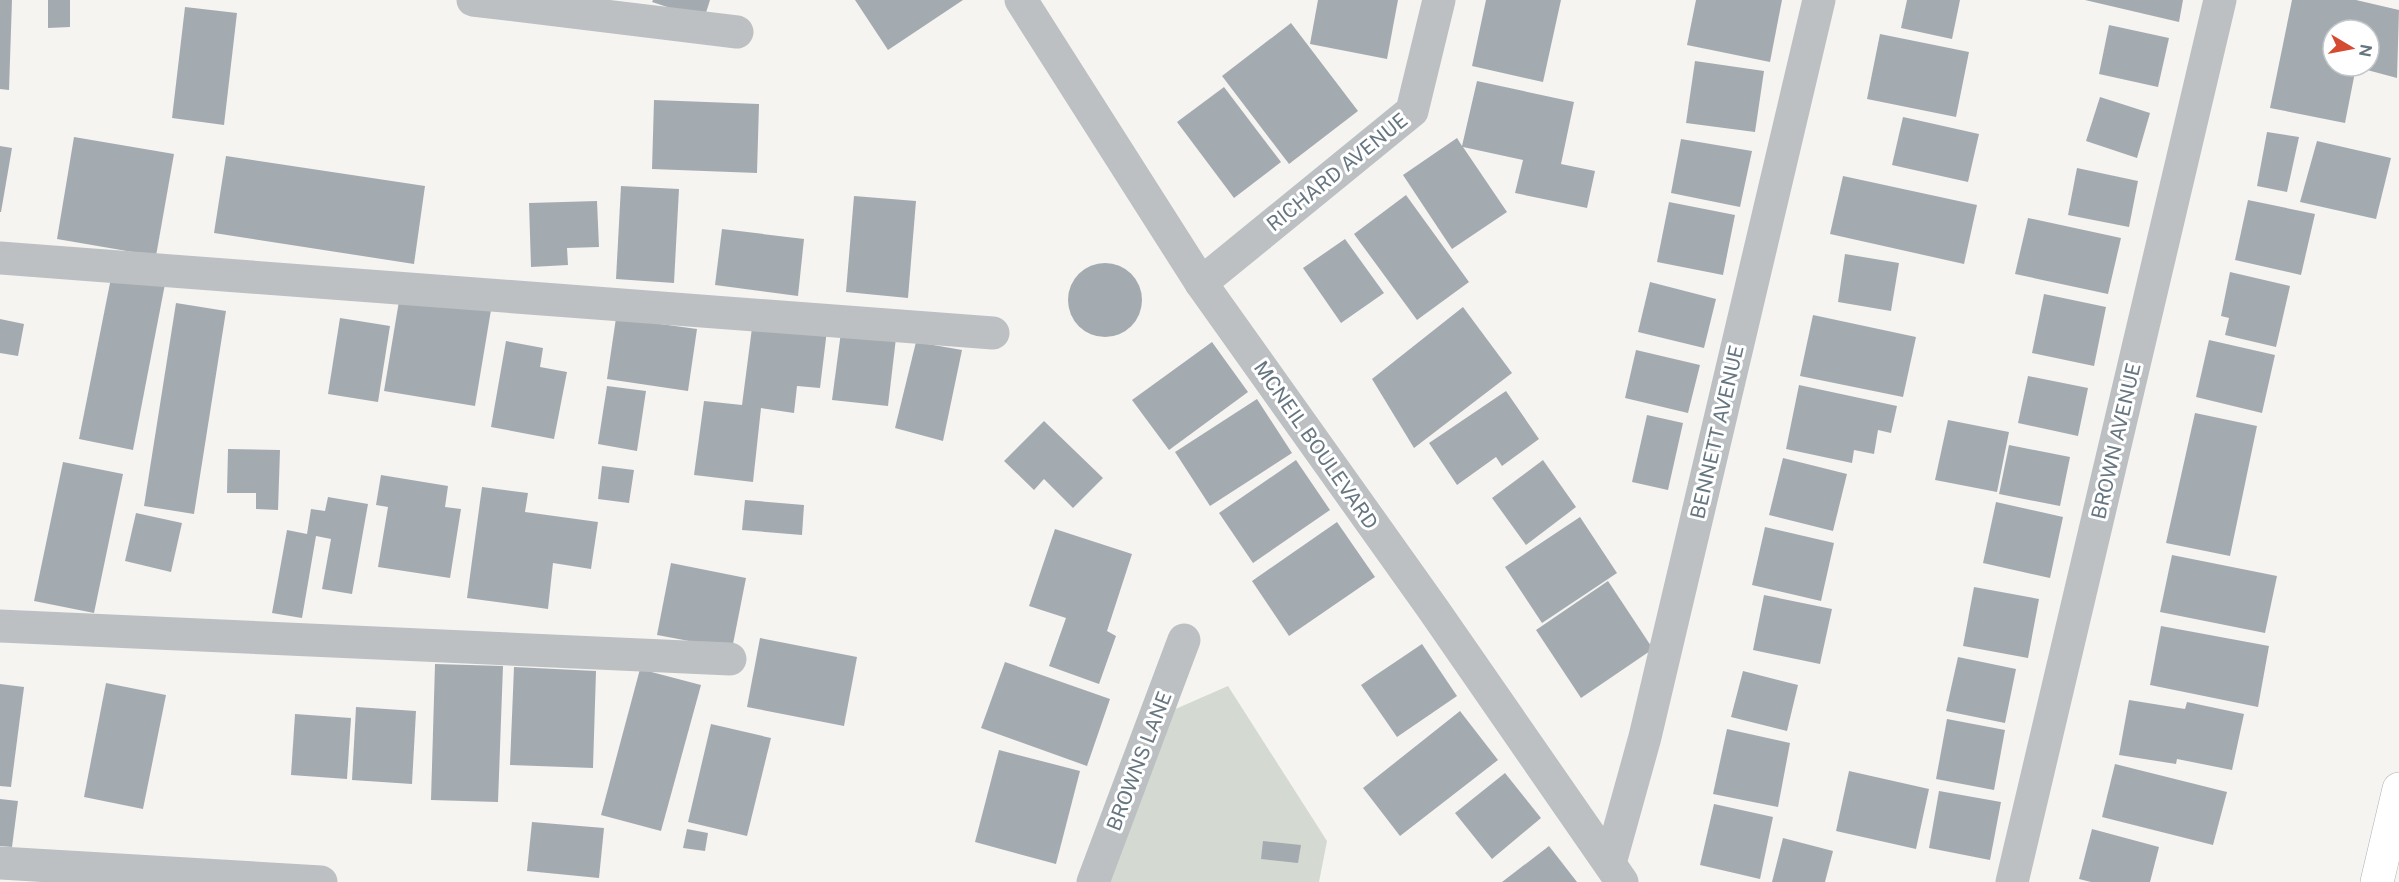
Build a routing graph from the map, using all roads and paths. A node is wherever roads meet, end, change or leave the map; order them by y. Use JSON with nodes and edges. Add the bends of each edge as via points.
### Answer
{"nodes":[{"id":1,"x":473,"y":0,"type":"edge"},
{"id":2,"x":1021,"y":0,"type":"edge"},
{"id":3,"x":1439,"y":0,"type":"edge"},
{"id":4,"x":1819,"y":0,"type":"edge"},
{"id":5,"x":2220,"y":0,"type":"edge"},
{"id":6,"x":737,"y":32,"type":"dead end"},
{"id":7,"x":0,"y":258,"type":"edge"},
{"id":8,"x":1201,"y":283,"type":"junction"},
{"id":9,"x":993,"y":333,"type":"dead end"},
{"id":10,"x":0,"y":626,"type":"edge"},
{"id":11,"x":1184,"y":640,"type":"dead end"},
{"id":12,"x":730,"y":659,"type":"dead end"},
{"id":13,"x":2399,"y":789,"type":"edge"},
{"id":14,"x":0,"y":862,"type":"edge"},
{"id":15,"x":1616,"y":873,"type":"edge"},
{"id":16,"x":321,"y":882,"type":"edge"},
{"id":17,"x":1093,"y":882,"type":"edge"},
{"id":18,"x":2012,"y":882,"type":"edge"},
{"id":19,"x":2377,"y":882,"type":"edge"}],
"edges":[{"from":1,"to":6,"type":"street"},
{"from":2,"to":8,"type":"street","name":"MCNEIL BOULEVARD"},
{"from":3,"to":8,"type":"street","name":"RICHARD AVENUE","via":[[1412,111]]},
{"from":4,"to":15,"type":"street","name":"BENNETT AVENUE"},
{"from":5,"to":18,"type":"street","name":"BROWN AVENUE"},
{"from":7,"to":9,"type":"street"},
{"from":8,"to":15,"type":"street","name":"MCNEIL BOULEVARD"},
{"from":10,"to":12,"type":"street"},
{"from":11,"to":17,"type":"street","name":"BROWNS LANE"},
{"from":13,"to":19,"type":"highway"},
{"from":14,"to":16,"type":"street"}]}
